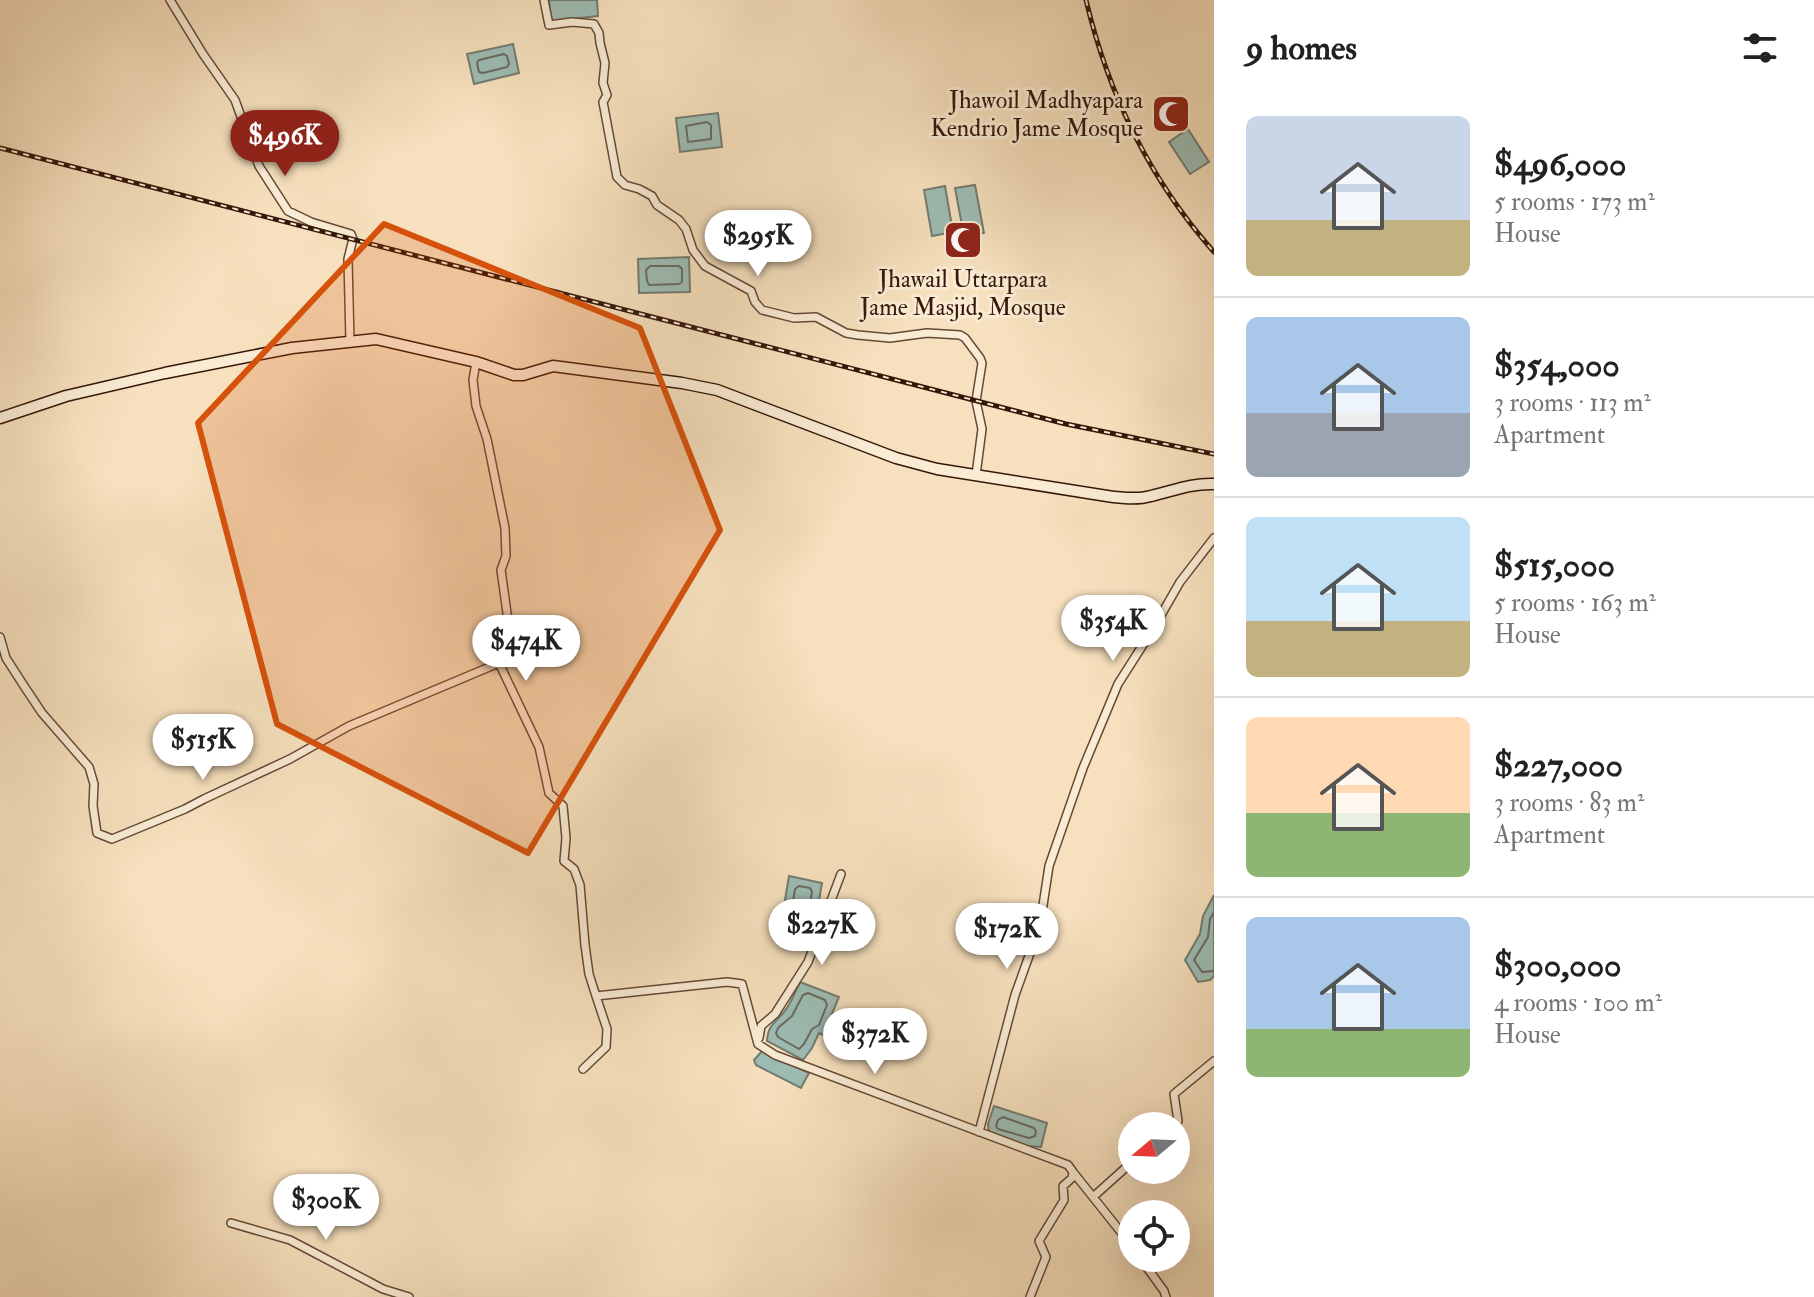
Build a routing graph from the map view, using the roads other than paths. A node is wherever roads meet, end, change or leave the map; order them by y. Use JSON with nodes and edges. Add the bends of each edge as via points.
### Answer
{"nodes":[{"id":1,"x":170,"y":0,"type":"edge"},
{"id":2,"x":544,"y":0,"type":"edge"},
{"id":3,"x":350,"y":342,"type":"junction"},
{"id":4,"x":476,"y":362,"type":"junction"},
{"id":5,"x":0,"y":418,"type":"edge"},
{"id":6,"x":976,"y":475,"type":"junction"},
{"id":7,"x":1214,"y":484,"type":"edge"},
{"id":8,"x":1214,"y":538,"type":"edge"},
{"id":9,"x":0,"y":637,"type":"edge"},
{"id":10,"x":499,"y":663,"type":"junction"},
{"id":11,"x":841,"y":874,"type":"dead end"},
{"id":12,"x":596,"y":996,"type":"junction"},
{"id":13,"x":758,"y":1044,"type":"junction"},
{"id":14,"x":1214,"y":1061,"type":"edge"},
{"id":15,"x":583,"y":1069,"type":"dead end"},
{"id":16,"x":1177,"y":1112,"type":"edge"},
{"id":17,"x":979,"y":1132,"type":"junction"},
{"id":18,"x":1073,"y":1172,"type":"junction"},
{"id":19,"x":1118,"y":1175,"type":"edge"},
{"id":20,"x":1093,"y":1197,"type":"junction"},
{"id":21,"x":231,"y":1223,"type":"dead end"},
{"id":22,"x":1118,"y":1228,"type":"edge"},
{"id":23,"x":1150,"y":1272,"type":"edge"},
{"id":24,"x":409,"y":1297,"type":"edge"},
{"id":25,"x":1030,"y":1297,"type":"edge"},
{"id":26,"x":1166,"y":1297,"type":"edge"}],
"edges":[{"from":1,"to":3,"type":"street","via":[[235,100],[259,166],[288,211],[351,234]]},
{"from":2,"to":6,"type":"street","via":[[549,25],[594,24],[605,63],[603,102],[617,177],[652,196],[679,220],[705,266],[751,291],[762,310],[816,317],[850,334],[965,338],[982,363]]},
{"from":3,"to":4,"type":"main road","via":[[376,339]]},
{"from":3,"to":5,"type":"main road","via":[[165,373]]},
{"from":4,"to":6,"type":"main road","via":[[514,375],[553,366],[717,390],[896,458]]},
{"from":4,"to":10,"type":"street","via":[[476,406],[505,528],[501,570],[508,620]]},
{"from":6,"to":7,"type":"main road","via":[[1133,499]]},
{"from":8,"to":17,"type":"street","via":[[1180,582],[1118,684],[1083,768],[1049,866],[1040,925],[1015,995]]},
{"from":9,"to":10,"type":"street","via":[[6,658],[42,713],[89,767],[97,833],[112,839],[290,759],[349,726]]},
{"from":10,"to":12,"type":"street","via":[[539,747],[549,793],[563,806],[564,861],[580,885]]},
{"from":11,"to":13,"type":"street","via":[[808,962],[775,1014],[761,1026]]},
{"from":12,"to":13,"type":"street","via":[[742,984]]},
{"from":12,"to":15,"type":"street","via":[[607,1029],[606,1047]]},
{"from":13,"to":17,"type":"street"},
{"from":14,"to":16,"type":"street","via":[[1174,1094]]},
{"from":17,"to":18,"type":"street","via":[[1068,1165]]},
{"from":18,"to":20,"type":"street"},
{"from":18,"to":25,"type":"street","via":[[1063,1186],[1064,1200],[1039,1241],[1046,1257]]},
{"from":19,"to":20,"type":"street"},
{"from":20,"to":22,"type":"street"},
{"from":21,"to":24,"type":"street","via":[[290,1240],[383,1289]]},
{"from":23,"to":26,"type":"street"}]}
